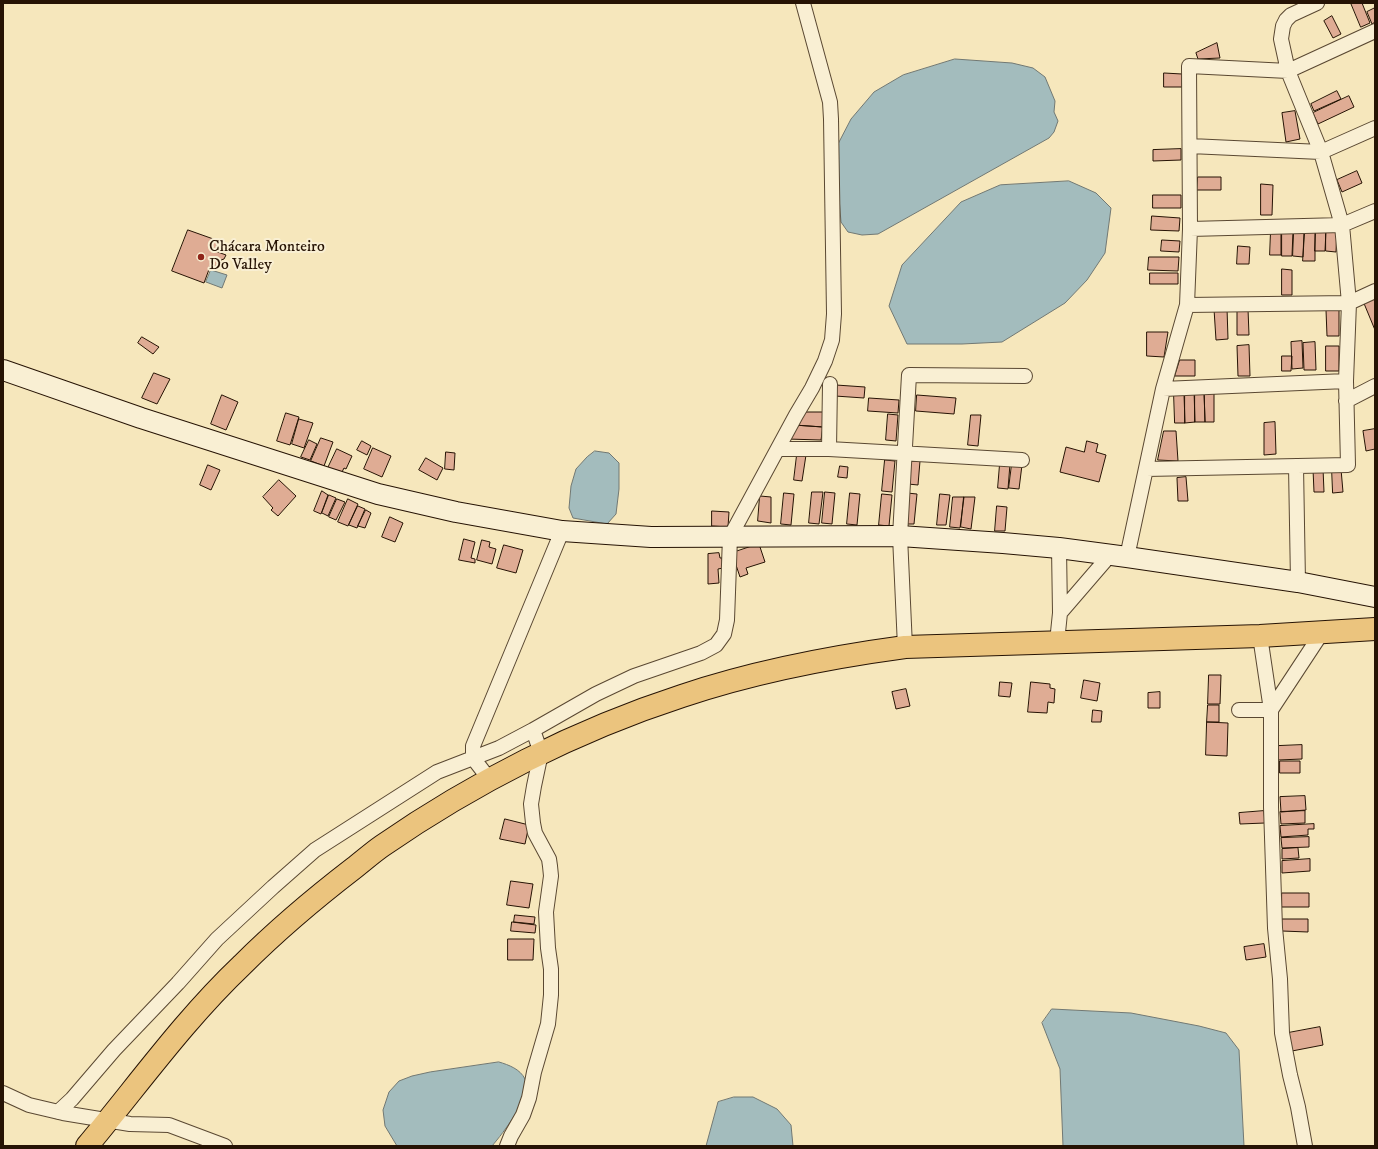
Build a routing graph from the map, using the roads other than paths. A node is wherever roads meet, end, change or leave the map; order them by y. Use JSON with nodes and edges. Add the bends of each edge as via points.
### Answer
{"nodes":[{"id":1,"x":803,"y":3,"type":"edge"},
{"id":2,"x":1317,"y":3,"type":"edge"},
{"id":3,"x":1375,"y":31,"type":"edge"},
{"id":4,"x":1288,"y":71,"type":"junction"},
{"id":5,"x":1375,"y":128,"type":"edge"},
{"id":6,"x":1190,"y":146,"type":"junction"},
{"id":7,"x":1321,"y":152,"type":"junction"},
{"id":8,"x":1375,"y":212,"type":"edge"},
{"id":9,"x":1342,"y":225,"type":"junction"},
{"id":10,"x":1190,"y":229,"type":"junction"},
{"id":11,"x":1375,"y":291,"type":"edge"},
{"id":12,"x":1349,"y":303,"type":"junction"},
{"id":13,"x":1187,"y":305,"type":"junction"},
{"id":14,"x":3,"y":370,"type":"edge"},
{"id":15,"x":1025,"y":376,"type":"dead end"},
{"id":16,"x":1346,"y":381,"type":"junction"},
{"id":17,"x":830,"y":384,"type":"dead end"},
{"id":18,"x":1375,"y":386,"type":"edge"},
{"id":19,"x":1163,"y":389,"type":"junction"},
{"id":20,"x":1346,"y":401,"type":"junction"},
{"id":21,"x":778,"y":449,"type":"junction"},
{"id":22,"x":829,"y":449,"type":"junction"},
{"id":23,"x":904,"y":454,"type":"junction"},
{"id":24,"x":1022,"y":460,"type":"dead end"},
{"id":25,"x":1296,"y":466,"type":"junction"},
{"id":26,"x":1146,"y":470,"type":"junction"},
{"id":27,"x":562,"y":531,"type":"junction"},
{"id":28,"x":900,"y":536,"type":"junction"},
{"id":29,"x":730,"y":537,"type":"junction"},
{"id":30,"x":1059,"y":548,"type":"junction"},
{"id":31,"x":1118,"y":556,"type":"junction"},
{"id":32,"x":1298,"y":582,"type":"junction"},
{"id":33,"x":1375,"y":597,"type":"edge"},
{"id":34,"x":1060,"y":613,"type":"junction"},
{"id":35,"x":1375,"y":629,"type":"edge"},
{"id":36,"x":1323,"y":631,"type":"junction"},
{"id":37,"x":1260,"y":636,"type":"junction"},
{"id":38,"x":1057,"y":642,"type":"junction"},
{"id":39,"x":905,"y":647,"type":"junction"},
{"id":40,"x":1239,"y":710,"type":"dead end"},
{"id":41,"x":1271,"y":710,"type":"junction"},
{"id":42,"x":533,"y":730,"type":"junction"},
{"id":43,"x":541,"y":753,"type":"junction"},
{"id":44,"x":474,"y":758,"type":"junction"},
{"id":45,"x":490,"y":780,"type":"junction"},
{"id":46,"x":3,"y":1093,"type":"edge"},
{"id":47,"x":58,"y":1112,"type":"junction"},
{"id":48,"x":108,"y":1120,"type":"junction"},
{"id":49,"x":87,"y":1146,"type":"edge"},
{"id":50,"x":225,"y":1146,"type":"edge"},
{"id":51,"x":507,"y":1146,"type":"edge"},
{"id":52,"x":1305,"y":1146,"type":"edge"}],
"edges":[{"from":1,"to":21,"type":"street","via":[[830,102],[834,314],[832,340],[825,361]]},
{"from":2,"to":4,"type":"street","via":[[1291,15],[1283,26],[1281,39]]},
{"from":3,"to":4,"type":"street"},
{"from":4,"to":6,"type":"street","via":[[1189,66]]},
{"from":4,"to":7,"type":"street"},
{"from":5,"to":7,"type":"street"},
{"from":6,"to":7,"type":"street"},
{"from":6,"to":10,"type":"street"},
{"from":7,"to":9,"type":"street"},
{"from":8,"to":9,"type":"street"},
{"from":9,"to":10,"type":"street"},
{"from":9,"to":12,"type":"street"},
{"from":10,"to":13,"type":"street"},
{"from":11,"to":12,"type":"street"},
{"from":12,"to":13,"type":"street"},
{"from":12,"to":16,"type":"street"},
{"from":13,"to":19,"type":"street"},
{"from":14,"to":27,"type":"street","via":[[141,418],[378,494],[456,512]]},
{"from":15,"to":23,"type":"street","via":[[909,375]]},
{"from":16,"to":19,"type":"street"},
{"from":16,"to":20,"type":"street"},
{"from":17,"to":22,"type":"street"},
{"from":18,"to":20,"type":"street"},
{"from":19,"to":26,"type":"street"},
{"from":20,"to":25,"type":"street","via":[[1348,465]]},
{"from":21,"to":22,"type":"street"},
{"from":21,"to":29,"type":"street"},
{"from":22,"to":23,"type":"street"},
{"from":23,"to":24,"type":"street"},
{"from":23,"to":28,"type":"street"},
{"from":25,"to":26,"type":"street"},
{"from":25,"to":32,"type":"street"},
{"from":26,"to":31,"type":"street"},
{"from":27,"to":29,"type":"street","via":[[651,537]]},
{"from":27,"to":44,"type":"street","via":[[473,746]]},
{"from":28,"to":29,"type":"street"},
{"from":28,"to":30,"type":"street"},
{"from":28,"to":39,"type":"street"},
{"from":29,"to":42,"type":"street","via":[[727,620],[724,634],[716,644],[702,653],[634,676],[602,690]]},
{"from":30,"to":31,"type":"street"},
{"from":30,"to":34,"type":"street"},
{"from":31,"to":32,"type":"street"},
{"from":31,"to":34,"type":"street"},
{"from":32,"to":33,"type":"street"},
{"from":34,"to":38,"type":"street"},
{"from":35,"to":36,"type":"main road"},
{"from":36,"to":37,"type":"main road"},
{"from":36,"to":41,"type":"street"},
{"from":37,"to":38,"type":"main road"},
{"from":37,"to":41,"type":"street"},
{"from":38,"to":39,"type":"main road"},
{"from":39,"to":43,"type":"main road","via":[[771,671],[683,696],[606,724]]},
{"from":40,"to":41,"type":"street"},
{"from":41,"to":52,"type":"street","via":[[1275,928],[1282,1033]]},
{"from":42,"to":43,"type":"street"},
{"from":42,"to":44,"type":"street"},
{"from":43,"to":45,"type":"main road"},
{"from":43,"to":51,"type":"street","via":[[531,804],[535,833],[545,848],[550,866],[546,912],[551,995],[548,1024],[529,1098]]},
{"from":44,"to":45,"type":"street"},
{"from":44,"to":47,"type":"street","via":[[437,772],[315,850],[217,939]]},
{"from":45,"to":48,"type":"main road","via":[[380,847],[299,912],[196,1012]]},
{"from":46,"to":47,"type":"street","via":[[29,1105]]},
{"from":47,"to":48,"type":"street"},
{"from":48,"to":49,"type":"main road"},
{"from":48,"to":50,"type":"street","via":[[130,1124],[169,1125]]}]}
